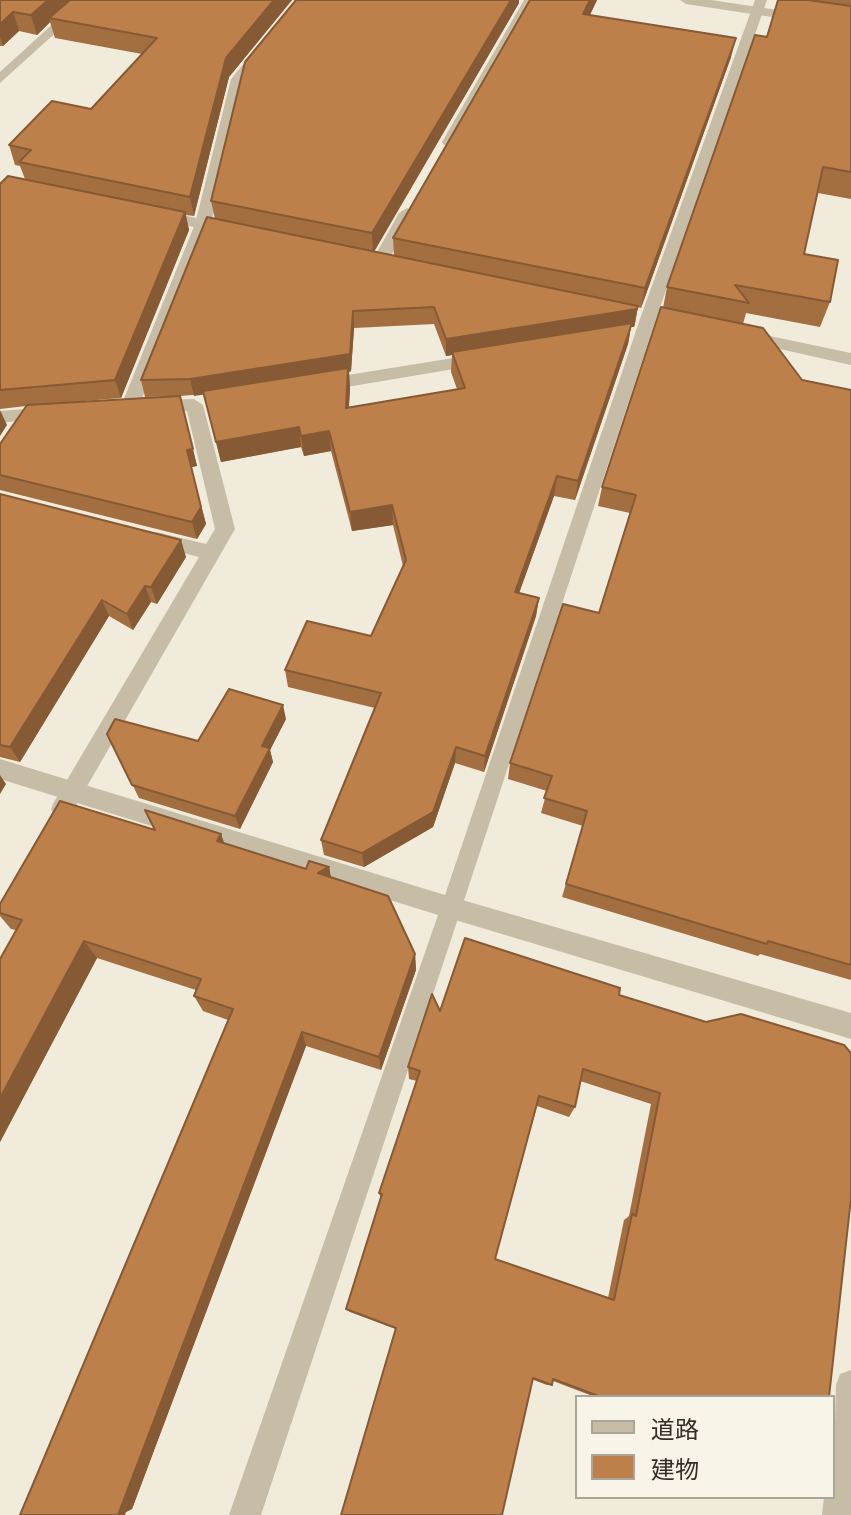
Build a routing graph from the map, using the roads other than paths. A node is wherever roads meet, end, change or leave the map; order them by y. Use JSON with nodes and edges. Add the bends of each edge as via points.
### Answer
{"nodes":[{"id":1,"x":86,"y":0,"type":"edge"},
{"id":2,"x":530,"y":0,"type":"edge"},
{"id":3,"x":686,"y":0,"type":"edge"},
{"id":4,"x":760,"y":5,"type":"edge"},
{"id":5,"x":851,"y":25,"type":"edge"},
{"id":6,"x":266,"y":45,"type":"edge"},
{"id":7,"x":0,"y":79,"type":"edge"},
{"id":8,"x":443,"y":151,"type":"edge"},
{"id":9,"x":412,"y":206,"type":"edge"},
{"id":10,"x":141,"y":212,"type":"edge"},
{"id":11,"x":203,"y":224,"type":"junction"},
{"id":12,"x":248,"y":233,"type":"edge"},
{"id":13,"x":380,"y":261,"type":"edge"},
{"id":14,"x":727,"y":332,"type":"edge"},
{"id":15,"x":489,"y":358,"type":"edge"},
{"id":16,"x":851,"y":359,"type":"edge"},
{"id":17,"x":303,"y":388,"type":"edge"},
{"id":18,"x":130,"y":406,"type":"junction"},
{"id":19,"x":27,"y":415,"type":"junction"},
{"id":20,"x":0,"y":417,"type":"edge"},
{"id":21,"x":13,"y":435,"type":"edge"},
{"id":22,"x":136,"y":534,"type":"edge"},
{"id":23,"x":211,"y":553,"type":"junction"},
{"id":24,"x":0,"y":769,"type":"edge"},
{"id":25,"x":72,"y":791,"type":"junction"},
{"id":26,"x":51,"y":829,"type":"edge"},
{"id":27,"x":452,"y":908,"type":"junction"},
{"id":28,"x":851,"y":1026,"type":"edge"},
{"id":29,"x":851,"y":1385,"type":"edge"},
{"id":30,"x":245,"y":1515,"type":"edge"},
{"id":31,"x":838,"y":1515,"type":"edge"}],
"edges":[{"from":1,"to":7,"type":"street"},
{"from":2,"to":8,"type":"street"},
{"from":3,"to":4,"type":"street"},
{"from":4,"to":5,"type":"street"},
{"from":4,"to":27,"type":"street","via":[[645,323]]},
{"from":6,"to":11,"type":"street","via":[[238,79]]},
{"from":9,"to":13,"type":"street"},
{"from":10,"to":11,"type":"street"},
{"from":11,"to":12,"type":"street"},
{"from":11,"to":18,"type":"street"},
{"from":14,"to":16,"type":"street"},
{"from":15,"to":17,"type":"street"},
{"from":18,"to":19,"type":"street"},
{"from":18,"to":23,"type":"street","via":[[201,404],[225,529]]},
{"from":19,"to":20,"type":"street"},
{"from":19,"to":21,"type":"street"},
{"from":22,"to":23,"type":"street"},
{"from":23,"to":25,"type":"street"},
{"from":24,"to":25,"type":"street"},
{"from":25,"to":26,"type":"street"},
{"from":25,"to":27,"type":"street"},
{"from":27,"to":28,"type":"street"},
{"from":27,"to":30,"type":"street"},
{"from":29,"to":31,"type":"street"}]}
